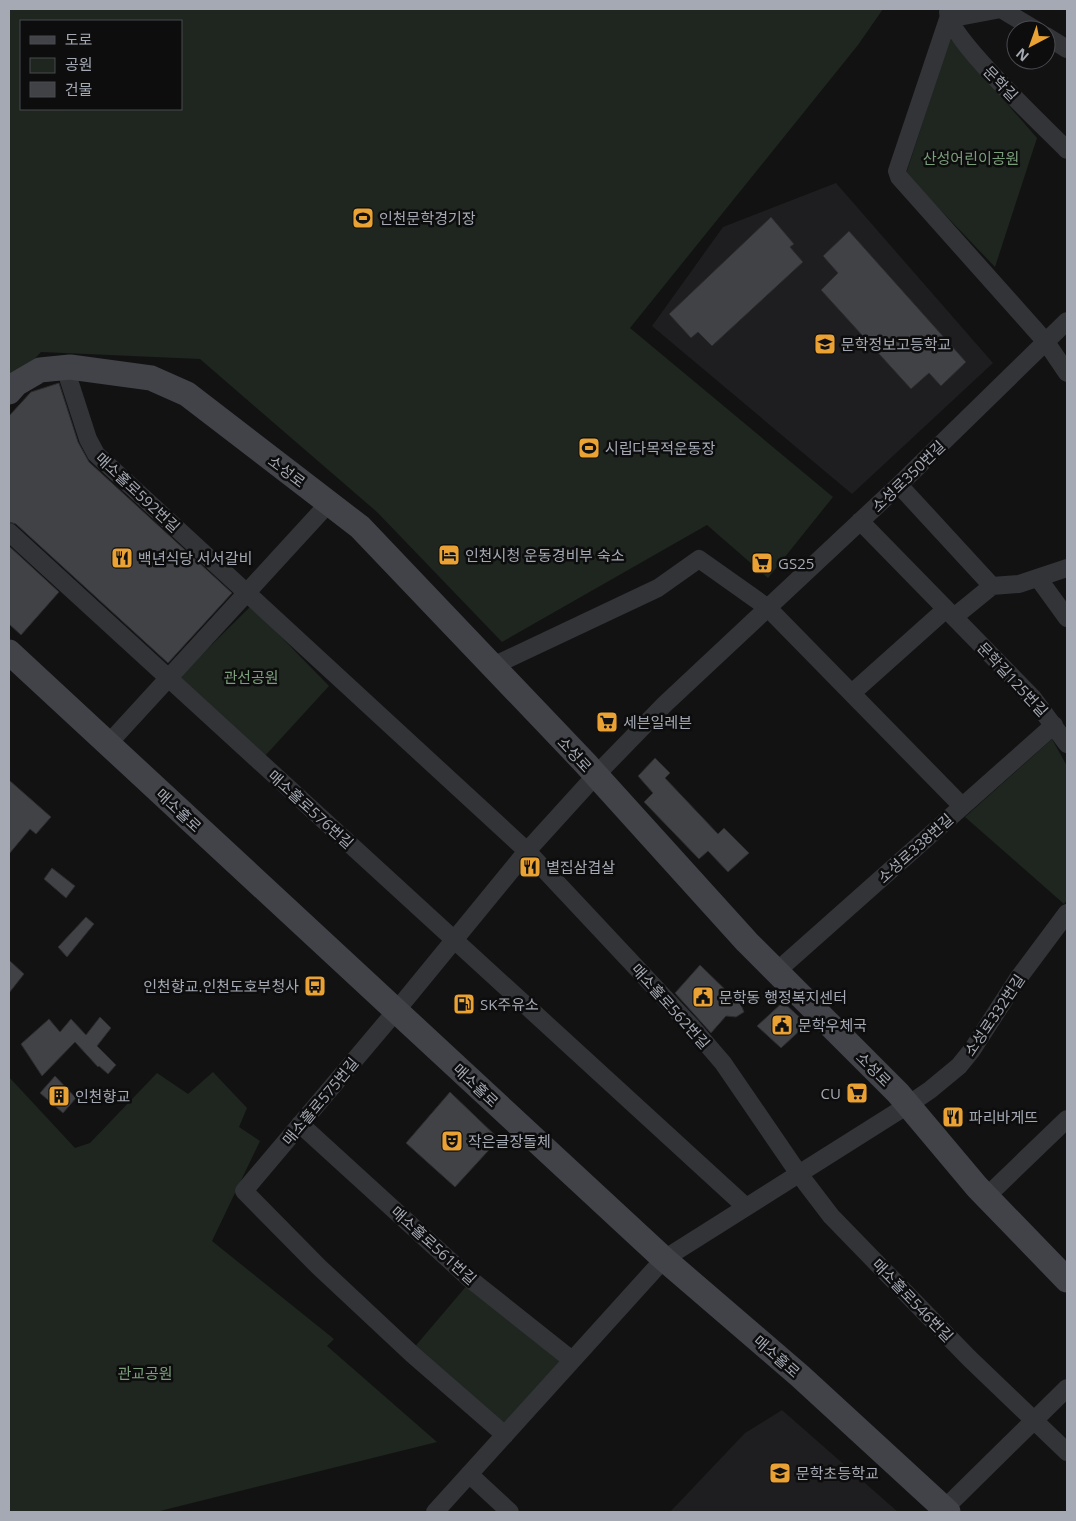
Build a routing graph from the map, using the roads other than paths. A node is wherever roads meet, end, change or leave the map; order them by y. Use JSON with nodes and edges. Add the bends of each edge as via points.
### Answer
{"nodes":[{"id":1,"x":948,"y":14,"type":"edge"},
{"id":2,"x":1019,"y":20,"type":"edge"},
{"id":3,"x":1056,"y":42,"type":"edge"},
{"id":4,"x":1067,"y":49,"type":"edge"},
{"id":5,"x":1067,"y":150,"type":"edge"},
{"id":6,"x":1067,"y":321,"type":"edge"},
{"id":7,"x":1046,"y":342,"type":"junction"},
{"id":8,"x":65,"y":368,"type":"junction"},
{"id":9,"x":1067,"y":373,"type":"edge"},
{"id":10,"x":9,"y":392,"type":"edge"},
{"id":11,"x":899,"y":485,"type":"junction"},
{"id":12,"x":329,"y":503,"type":"junction"},
{"id":13,"x":860,"y":521,"type":"junction"},
{"id":14,"x":9,"y":532,"type":"edge"},
{"id":15,"x":1067,"y":568,"type":"edge"},
{"id":16,"x":1038,"y":578,"type":"junction"},
{"id":17,"x":992,"y":586,"type":"junction"},
{"id":18,"x":247,"y":593,"type":"junction"},
{"id":19,"x":768,"y":608,"type":"junction"},
{"id":20,"x":950,"y":613,"type":"junction"},
{"id":21,"x":1067,"y":618,"type":"edge"},
{"id":22,"x":9,"y":652,"type":"edge"},
{"id":23,"x":493,"y":666,"type":"junction"},
{"id":24,"x":168,"y":678,"type":"junction"},
{"id":25,"x":852,"y":693,"type":"junction"},
{"id":26,"x":1054,"y":725,"type":"junction"},
{"id":27,"x":108,"y":744,"type":"junction"},
{"id":28,"x":1067,"y":744,"type":"edge"},
{"id":29,"x":596,"y":775,"type":"junction"},
{"id":30,"x":962,"y":806,"type":"junction"},
{"id":31,"x":527,"y":851,"type":"junction"},
{"id":32,"x":1067,"y":913,"type":"edge"},
{"id":33,"x":454,"y":939,"type":"junction"},
{"id":34,"x":777,"y":971,"type":"junction"},
{"id":35,"x":396,"y":1011,"type":"junction"},
{"id":36,"x":908,"y":1105,"type":"junction"},
{"id":37,"x":1067,"y":1119,"type":"edge"},
{"id":38,"x":300,"y":1124,"type":"junction"},
{"id":39,"x":799,"y":1174,"type":"junction"},
{"id":40,"x":986,"y":1196,"type":"junction"},
{"id":41,"x":746,"y":1207,"type":"junction"},
{"id":42,"x":664,"y":1259,"type":"junction"},
{"id":43,"x":1067,"y":1280,"type":"edge"},
{"id":44,"x":572,"y":1360,"type":"junction"},
{"id":45,"x":1067,"y":1388,"type":"edge"},
{"id":46,"x":1034,"y":1420,"type":"junction"},
{"id":47,"x":505,"y":1435,"type":"junction"},
{"id":48,"x":1067,"y":1452,"type":"edge"},
{"id":49,"x":469,"y":1474,"type":"junction"},
{"id":50,"x":946,"y":1510,"type":"edge"},
{"id":51,"x":435,"y":1512,"type":"edge"},
{"id":52,"x":510,"y":1512,"type":"edge"}],
"edges":[{"from":1,"to":2,"type":"street","via":[[1001,9]]},
{"from":1,"to":5,"type":"street","name":"문학길","via":[[966,46]]},
{"from":1,"to":7,"type":"street","via":[[897,171]]},
{"from":3,"to":4,"type":"street"},
{"from":6,"to":7,"type":"street","name":"소성로350번길"},
{"from":7,"to":9,"type":"street"},
{"from":7,"to":11,"type":"street","name":"소성로350번길"},
{"from":8,"to":10,"type":"street","name":"소성로","via":[[40,370]]},
{"from":8,"to":12,"type":"street","name":"소성로","via":[[152,378],[187,394]]},
{"from":8,"to":18,"type":"street","name":"매소홀로592번길","via":[[96,454]]},
{"from":11,"to":13,"type":"street","name":"소성로350번길"},
{"from":11,"to":17,"type":"street"},
{"from":12,"to":18,"type":"street"},
{"from":12,"to":23,"type":"street","name":"소성로","via":[[361,528]]},
{"from":13,"to":19,"type":"street","name":"소성로350번길"},
{"from":13,"to":20,"type":"street","name":"문학길125번길"},
{"from":14,"to":24,"type":"street"},
{"from":15,"to":16,"type":"street"},
{"from":16,"to":17,"type":"street","via":[[1019,584]]},
{"from":16,"to":21,"type":"street"},
{"from":17,"to":20,"type":"street"},
{"from":18,"to":24,"type":"street"},
{"from":18,"to":31,"type":"street"},
{"from":19,"to":23,"type":"street","via":[[699,558],[658,588]]},
{"from":19,"to":25,"type":"street"},
{"from":19,"to":29,"type":"street","name":"소성로350번길","via":[[665,704]]},
{"from":20,"to":25,"type":"street"},
{"from":20,"to":26,"type":"street","name":"문학길125번길","via":[[1033,698]]},
{"from":22,"to":27,"type":"street","name":"매소홀로"},
{"from":23,"to":29,"type":"street","name":"소성로"},
{"from":24,"to":27,"type":"street"},
{"from":24,"to":33,"type":"street","name":"매소홀로576번길"},
{"from":25,"to":30,"type":"street"},
{"from":26,"to":28,"type":"street","name":"문학길125번길"},
{"from":26,"to":30,"type":"street","name":"소성로338번길"},
{"from":27,"to":35,"type":"street","name":"매소홀로"},
{"from":29,"to":31,"type":"street"},
{"from":29,"to":34,"type":"street","name":"소성로"},
{"from":30,"to":34,"type":"street","name":"소성로338번길"},
{"from":31,"to":33,"type":"street"},
{"from":31,"to":39,"type":"street","name":"매소홀로562번길","via":[[692,1027],[722,1063]]},
{"from":32,"to":36,"type":"street","name":"소성로332번길","via":[[959,1066]]},
{"from":33,"to":35,"type":"street"},
{"from":33,"to":41,"type":"street"},
{"from":34,"to":36,"type":"street","name":"소성로"},
{"from":35,"to":38,"type":"street","name":"매소홀로575번길"},
{"from":35,"to":42,"type":"street","name":"매소홀로"},
{"from":36,"to":39,"type":"street"},
{"from":36,"to":40,"type":"street","name":"소성로"},
{"from":37,"to":40,"type":"street"},
{"from":38,"to":44,"type":"street","name":"매소홀로561번길","via":[[470,1279]]},
{"from":38,"to":47,"type":"street","name":"매소홀로575번길","via":[[244,1191],[412,1354]]},
{"from":39,"to":41,"type":"street"},
{"from":39,"to":46,"type":"street","name":"매소홀로546번길","via":[[838,1223]]},
{"from":40,"to":43,"type":"street","name":"소성로"},
{"from":41,"to":42,"type":"street"},
{"from":42,"to":44,"type":"street"},
{"from":42,"to":50,"type":"street","name":"매소홀로","via":[[800,1376]]},
{"from":44,"to":47,"type":"street"},
{"from":45,"to":46,"type":"street"},
{"from":46,"to":48,"type":"street"},
{"from":46,"to":50,"type":"street"},
{"from":47,"to":49,"type":"street"},
{"from":49,"to":51,"type":"street"},
{"from":49,"to":52,"type":"street"}]}
